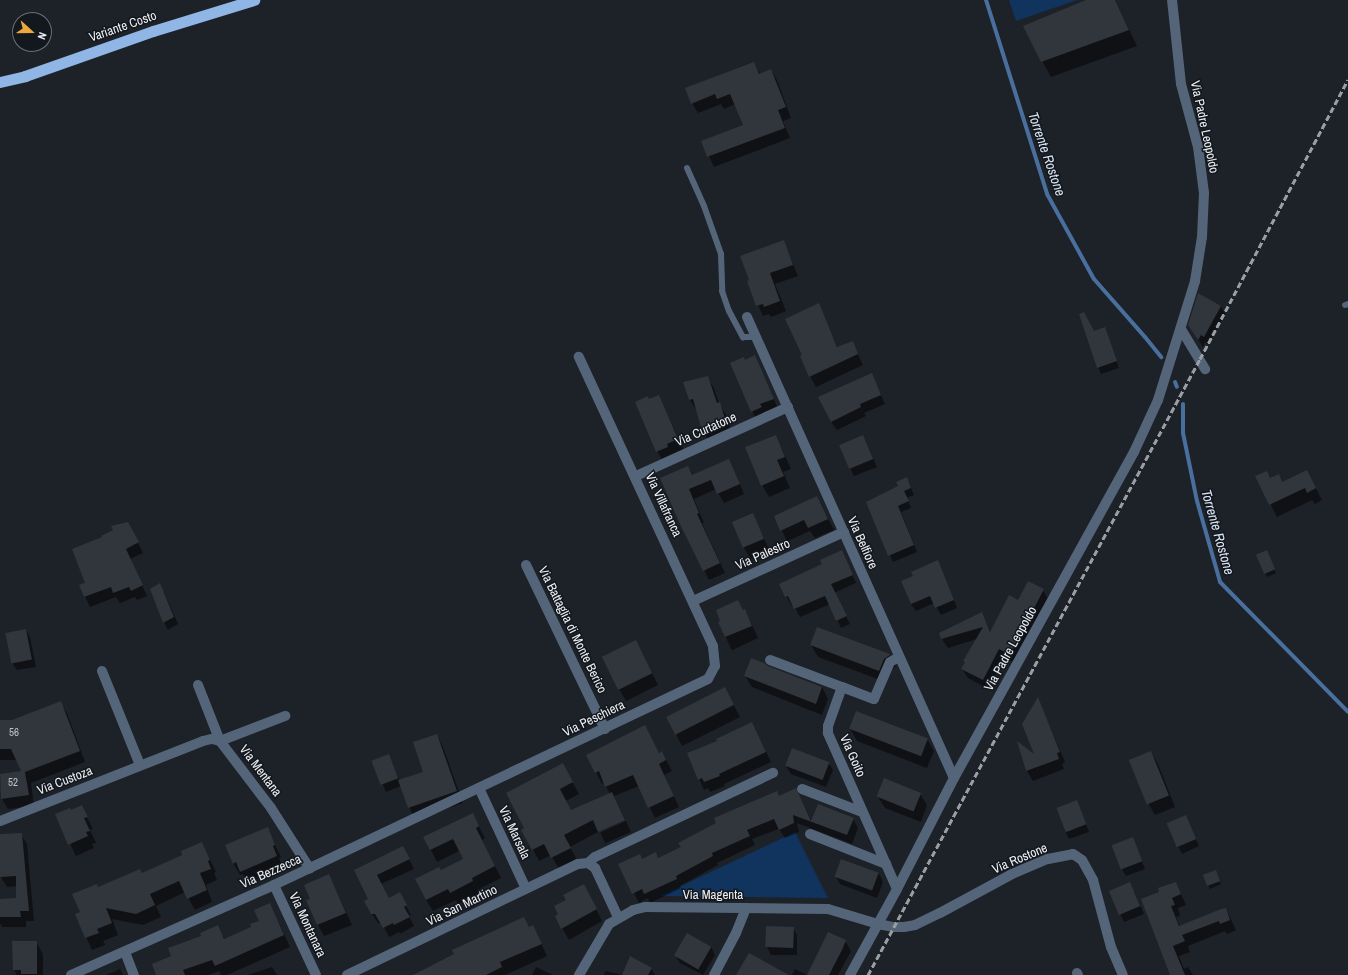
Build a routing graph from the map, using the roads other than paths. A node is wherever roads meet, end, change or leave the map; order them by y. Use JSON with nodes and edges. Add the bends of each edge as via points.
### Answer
{"nodes":[{"id":1,"x":254,"y":0,"type":"edge"},
{"id":2,"x":1172,"y":0,"type":"edge"},
{"id":3,"x":25,"y":76,"type":"junction"},
{"id":4,"x":0,"y":82,"type":"edge"},
{"id":5,"x":0,"y":90,"type":"edge"},
{"id":6,"x":688,"y":168,"type":"dead end"},
{"id":7,"x":748,"y":318,"type":"dead end"},
{"id":8,"x":1181,"y":329,"type":"junction"},
{"id":9,"x":756,"y":337,"type":"junction"},
{"id":10,"x":579,"y":357,"type":"dead end"},
{"id":11,"x":1205,"y":369,"type":"dead end"},
{"id":12,"x":788,"y":407,"type":"junction"},
{"id":13,"x":636,"y":476,"type":"junction"},
{"id":14,"x":844,"y":532,"type":"junction"},
{"id":15,"x":526,"y":565,"type":"dead end"},
{"id":16,"x":693,"y":601,"type":"junction"},
{"id":17,"x":899,"y":657,"type":"junction"},
{"id":18,"x":770,"y":660,"type":"dead end"},
{"id":19,"x":715,"y":666,"type":"joint"},
{"id":20,"x":102,"y":671,"type":"dead end"},
{"id":21,"x":198,"y":685,"type":"dead end"},
{"id":22,"x":842,"y":687,"type":"junction"},
{"id":23,"x":285,"y":716,"type":"dead end"},
{"id":24,"x":605,"y":728,"type":"junction"},
{"id":25,"x":220,"y":741,"type":"junction"},
{"id":26,"x":140,"y":765,"type":"junction"},
{"id":27,"x":773,"y":773,"type":"dead end"},
{"id":28,"x":954,"y":778,"type":"junction"},
{"id":29,"x":479,"y":788,"type":"junction"},
{"id":30,"x":802,"y":789,"type":"dead end"},
{"id":31,"x":862,"y":812,"type":"junction"},
{"id":32,"x":0,"y":821,"type":"edge"},
{"id":33,"x":810,"y":834,"type":"dead end"},
{"id":34,"x":588,"y":863,"type":"junction"},
{"id":35,"x":886,"y":864,"type":"junction"},
{"id":36,"x":310,"y":869,"type":"junction"},
{"id":37,"x":274,"y":885,"type":"junction"},
{"id":38,"x":526,"y":889,"type":"junction"},
{"id":39,"x":897,"y":889,"type":"junction"},
{"id":40,"x":746,"y":908,"type":"junction"},
{"id":41,"x":618,"y":917,"type":"junction"},
{"id":42,"x":878,"y":924,"type":"junction"},
{"id":43,"x":125,"y":952,"type":"junction"},
{"id":44,"x":71,"y":975,"type":"edge"},
{"id":45,"x":134,"y":975,"type":"edge"},
{"id":46,"x":316,"y":975,"type":"edge"},
{"id":47,"x":347,"y":975,"type":"edge"},
{"id":48,"x":579,"y":975,"type":"edge"},
{"id":49,"x":714,"y":975,"type":"edge"},
{"id":50,"x":850,"y":975,"type":"edge"},
{"id":51,"x":1123,"y":975,"type":"edge"}],
"edges":[{"from":1,"to":3,"type":"highway","name":"Variante Costo","via":[[153,31]]},
{"from":2,"to":8,"type":"street","name":"Via Padre Leopoldo","via":[[1181,84],[1198,147],[1204,193],[1202,237],[1195,281]]},
{"from":3,"to":4,"type":"highway"},
{"from":3,"to":5,"type":"highway"},
{"from":6,"to":9,"type":"lane","via":[[721,254],[722,291],[729,312],[743,337]]},
{"from":7,"to":9,"type":"street","name":"Via Belfiore"},
{"from":8,"to":11,"type":"street"},
{"from":8,"to":28,"type":"street","name":"Via Padre Leopoldo","via":[[1158,400],[1134,452]]},
{"from":9,"to":12,"type":"street","name":"Via Belfiore"},
{"from":10,"to":13,"type":"street","name":"Via Villafranca"},
{"from":12,"to":13,"type":"street","name":"Via Curtatone"},
{"from":12,"to":14,"type":"street","name":"Via Belfiore"},
{"from":13,"to":16,"type":"street","name":"Via Villafranca"},
{"from":14,"to":16,"type":"street","name":"Via Palestro"},
{"from":14,"to":17,"type":"street","name":"Via Belfiore"},
{"from":15,"to":24,"type":"street","name":"Via Battaglia di Monte Berico"},
{"from":16,"to":19,"type":"street","name":"Via Villafranca","via":[[713,646]]},
{"from":17,"to":22,"type":"street","via":[[890,662],[874,699]]},
{"from":17,"to":28,"type":"street","name":"Via Belfiore"},
{"from":18,"to":22,"type":"street"},
{"from":19,"to":24,"type":"street","name":"Via Peschiera","via":[[708,679]]},
{"from":20,"to":26,"type":"street"},
{"from":21,"to":25,"type":"street","name":"Via Mentana"},
{"from":22,"to":31,"type":"street","name":"Via Goito","via":[[828,726],[828,734]]},
{"from":23,"to":25,"type":"street","name":"Via Custoza"},
{"from":24,"to":29,"type":"street","name":"Via Peschiera"},
{"from":25,"to":26,"type":"street","name":"Via Custoza","via":[[203,741]]},
{"from":25,"to":36,"type":"street","name":"Via Mentana","via":[[271,808]]},
{"from":26,"to":32,"type":"street","name":"Via Custoza"},
{"from":27,"to":34,"type":"street","name":"Via San Martino","via":[[594,857]]},
{"from":28,"to":39,"type":"street","name":"Via Padre Leopoldo"},
{"from":29,"to":36,"type":"street","name":"Via Bezzecca"},
{"from":29,"to":38,"type":"street","name":"Via Marsala"},
{"from":30,"to":31,"type":"street"},
{"from":31,"to":35,"type":"street","name":"Via Goito"},
{"from":33,"to":35,"type":"street"},
{"from":34,"to":38,"type":"street","name":"Via San Martino","via":[[578,864]]},
{"from":34,"to":41,"type":"street","via":[[595,868]]},
{"from":35,"to":39,"type":"street","name":"Via Goito"},
{"from":36,"to":37,"type":"street","name":"Via Bezzecca"},
{"from":37,"to":43,"type":"street","name":"Via Bezzecca"},
{"from":37,"to":46,"type":"street","name":"Via Montanara"},
{"from":38,"to":47,"type":"street","name":"Via San Martino"},
{"from":39,"to":42,"type":"street","name":"Via Padre Leopoldo"},
{"from":40,"to":41,"type":"street","name":"Via Magenta","via":[[645,907]]},
{"from":40,"to":42,"type":"street","name":"Via Magenta","via":[[828,909]]},
{"from":40,"to":49,"type":"street"},
{"from":41,"to":48,"type":"street","name":"Via Magenta","via":[[604,929]]},
{"from":42,"to":50,"type":"street","name":"Via Padre Leopoldo"},
{"from":42,"to":51,"type":"street","name":"Via Rostone","via":[[894,927],[915,925],[1012,874],[1048,859],[1073,854],[1082,860],[1093,880],[1111,947]]},
{"from":43,"to":44,"type":"street","name":"Via Bezzecca"},
{"from":43,"to":45,"type":"street"}]}
